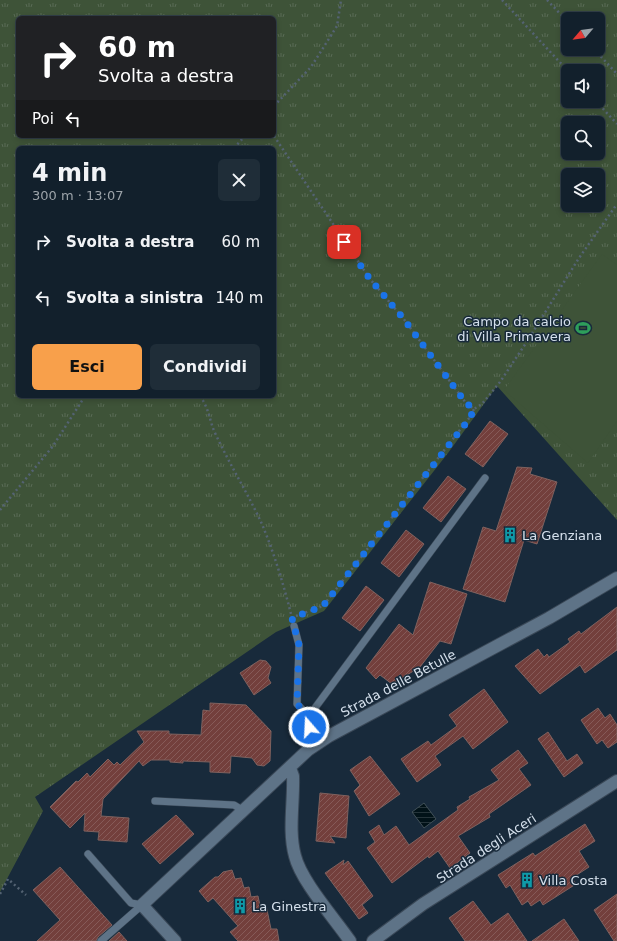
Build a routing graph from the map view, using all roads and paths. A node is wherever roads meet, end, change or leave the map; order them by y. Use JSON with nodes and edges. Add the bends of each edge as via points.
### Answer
{"nodes":[{"id":1,"x":341,"y":0,"type":"edge"},
{"id":2,"x":502,"y":0,"type":"edge"},
{"id":3,"x":547,"y":0,"type":"edge"},
{"id":4,"x":561,"y":15,"type":"edge"},
{"id":5,"x":600,"y":56,"type":"edge"},
{"id":6,"x":561,"y":64,"type":"edge"},
{"id":7,"x":617,"y":74,"type":"edge"},
{"id":8,"x":276,"y":104,"type":"edge"},
{"id":9,"x":602,"y":108,"type":"edge"},
{"id":10,"x":617,"y":124,"type":"edge"},
{"id":11,"x":243,"y":138,"type":"edge"},
{"id":12,"x":275,"y":138,"type":"edge"},
{"id":13,"x":236,"y":146,"type":"edge"},
{"id":14,"x":617,"y":204,"type":"edge"},
{"id":15,"x":84,"y":398,"type":"edge"},
{"id":16,"x":201,"y":398,"type":"edge"},
{"id":17,"x":474,"y":409,"type":"junction"},
{"id":18,"x":485,"y":478,"type":"dead end"},
{"id":19,"x":0,"y":510,"type":"edge"},
{"id":20,"x":617,"y":578,"type":"edge"},
{"id":21,"x":292,"y":618,"type":"junction"},
{"id":22,"x":294,"y":626,"type":"joint"},
{"id":23,"x":309,"y":716,"type":"junction"},
{"id":24,"x":308,"y":750,"type":"junction"},
{"id":25,"x":290,"y":768,"type":"junction"},
{"id":26,"x":617,"y":781,"type":"edge"},
{"id":27,"x":155,"y":801,"type":"dead end"},
{"id":28,"x":244,"y":811,"type":"junction"},
{"id":29,"x":88,"y":854,"type":"dead end"},
{"id":30,"x":0,"y":894,"type":"edge"},
{"id":31,"x":26,"y":895,"type":"dead end"},
{"id":32,"x":142,"y":905,"type":"junction"},
{"id":33,"x":101,"y":941,"type":"edge"},
{"id":34,"x":174,"y":941,"type":"edge"},
{"id":35,"x":350,"y":941,"type":"edge"},
{"id":36,"x":373,"y":941,"type":"edge"}],
"edges":[{"from":1,"to":8,"type":"path","via":[[337,26],[311,67]]},
{"from":2,"to":6,"type":"path"},
{"from":3,"to":4,"type":"path"},
{"from":5,"to":7,"type":"path"},
{"from":9,"to":10,"type":"path"},
{"from":11,"to":13,"type":"path"},
{"from":12,"to":17,"type":"path","via":[[370,279],[403,318],[466,403]]},
{"from":14,"to":17,"type":"path","via":[[579,258],[500,382],[482,404]]},
{"from":15,"to":19,"type":"path","via":[[53,446]]},
{"from":16,"to":21,"type":"path","via":[[210,413],[214,433],[261,524]]},
{"from":17,"to":21,"type":"path","via":[[470,418],[323,606]]},
{"from":18,"to":23,"type":"lane"},
{"from":20,"to":24,"type":"street","name":"Strada delle Betulle","via":[[549,618],[329,736]]},
{"from":21,"to":22,"type":"path"},
{"from":22,"to":23,"type":"lane","via":[[299,645],[297,704]]},
{"from":23,"to":24,"type":"lane"},
{"from":24,"to":25,"type":"street","name":"Strada delle Betulle"},
{"from":25,"to":28,"type":"street","name":"Strada delle Betulle"},
{"from":25,"to":35,"type":"street","via":[[293,776],[292,839],[295,857],[303,875]]},
{"from":26,"to":36,"type":"street","name":"Strada degli Aceri","via":[[423,904]]},
{"from":27,"to":28,"type":"lane","via":[[234,804]]},
{"from":28,"to":32,"type":"street","name":"Strada delle Betulle"},
{"from":29,"to":32,"type":"lane","via":[[131,903]]},
{"from":30,"to":31,"type":"path","via":[[8,879]]},
{"from":32,"to":33,"type":"lane"},
{"from":32,"to":34,"type":"street"}]}
